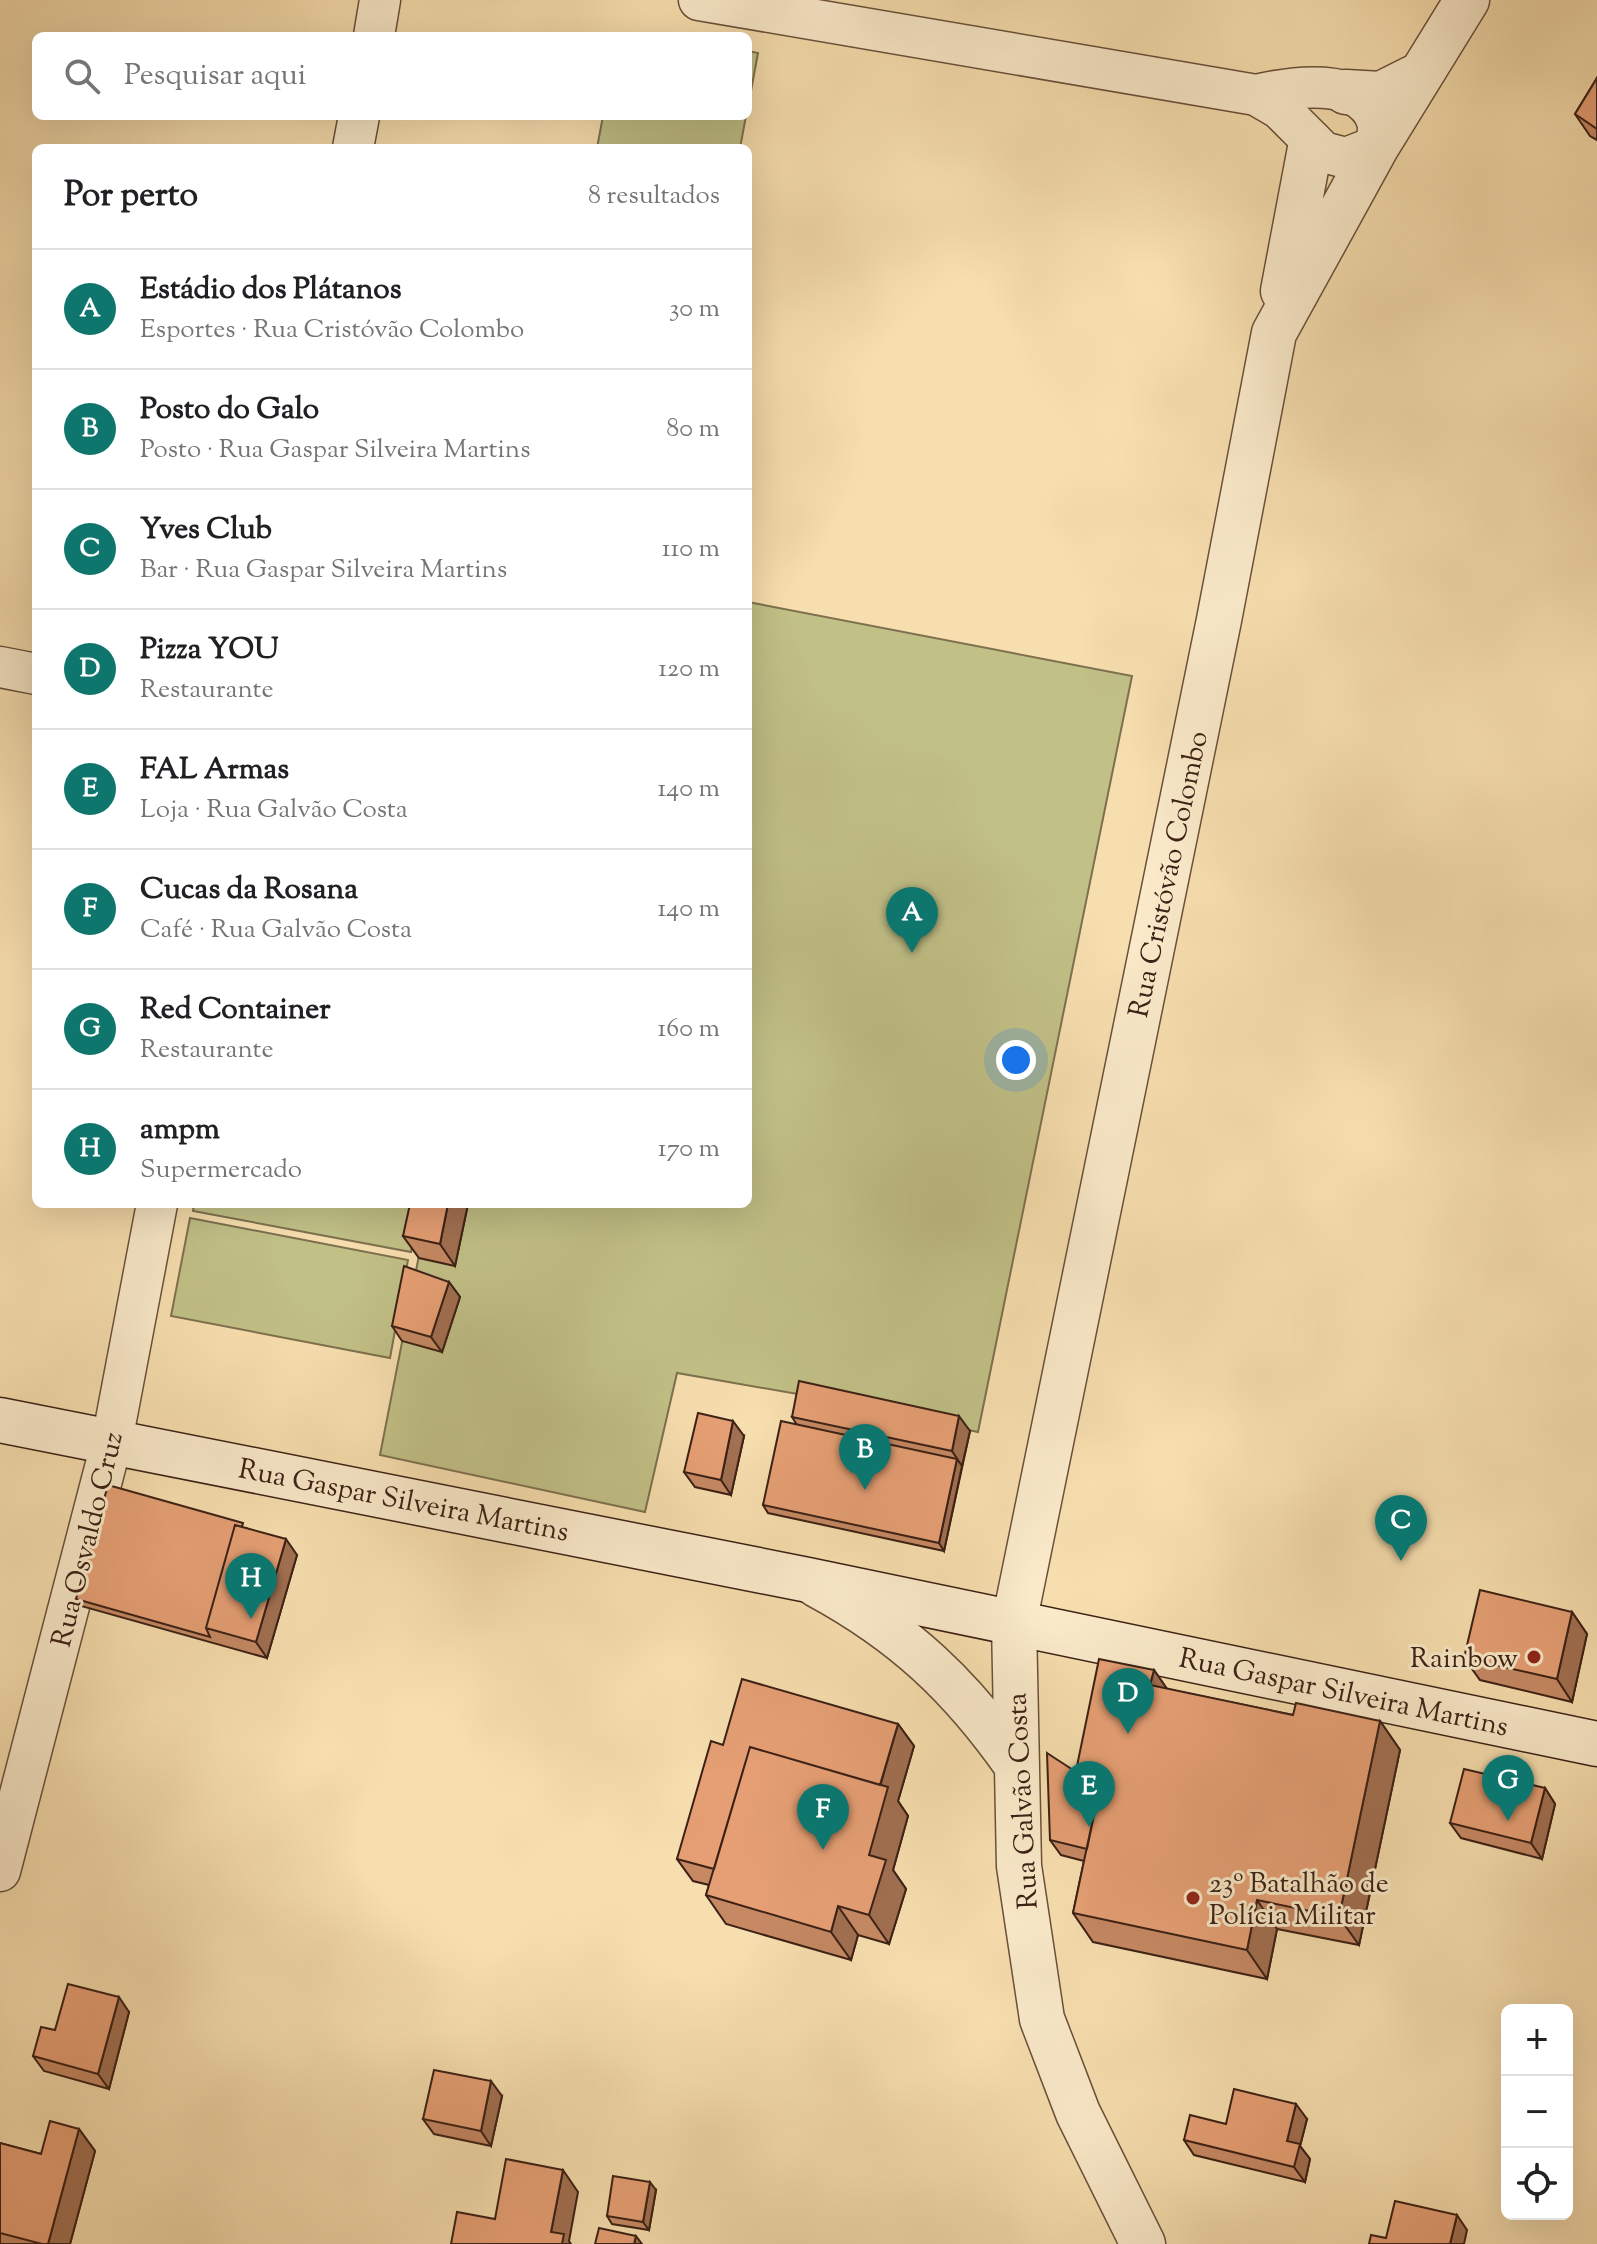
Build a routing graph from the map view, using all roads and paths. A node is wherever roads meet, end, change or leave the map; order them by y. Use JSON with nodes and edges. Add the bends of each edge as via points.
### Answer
{"nodes":[{"id":1,"x":380,"y":0,"type":"edge"},
{"id":2,"x":699,"y":0,"type":"edge"},
{"id":3,"x":1467,"y":0,"type":"edge"},
{"id":4,"x":375,"y":32,"type":"edge"},
{"id":5,"x":1421,"y":74,"type":"junction"},
{"id":6,"x":1346,"y":92,"type":"junction"},
{"id":7,"x":1256,"y":95,"type":"junction"},
{"id":8,"x":358,"y":120,"type":"edge"},
{"id":9,"x":1311,"y":143,"type":"junction"},
{"id":10,"x":354,"y":144,"type":"edge"},
{"id":11,"x":1377,"y":146,"type":"junction"},
{"id":12,"x":1274,"y":333,"type":"junction"},
{"id":13,"x":0,"y":667,"type":"edge"},
{"id":14,"x":32,"y":673,"type":"edge"},
{"id":15,"x":156,"y":1208,"type":"edge"},
{"id":16,"x":0,"y":1420,"type":"edge"},
{"id":17,"x":112,"y":1441,"type":"junction"},
{"id":18,"x":808,"y":1580,"type":"junction"},
{"id":19,"x":1014,"y":1623,"type":"junction"},
{"id":20,"x":1597,"y":1744,"type":"edge"},
{"id":21,"x":1017,"y":1766,"type":"junction"},
{"id":22,"x":0,"y":1871,"type":"edge"},
{"id":23,"x":1143,"y":2244,"type":"edge"}],
"edges":[{"from":1,"to":4,"type":"street"},
{"from":2,"to":7,"type":"street"},
{"from":3,"to":5,"type":"street","name":"Rua Cristóvão Colombo"},
{"from":5,"to":6,"type":"street","via":[[1381,94]]},
{"from":5,"to":11,"type":"street","name":"Rua Cristóvão Colombo"},
{"from":6,"to":7,"type":"street","via":[[1289,87]]},
{"from":6,"to":11,"type":"street","via":[[1377,120]]},
{"from":7,"to":9,"type":"street","via":[[1280,109]]},
{"from":8,"to":10,"type":"street"},
{"from":9,"to":11,"type":"street","via":[[1346,158]]},
{"from":9,"to":12,"type":"street"},
{"from":11,"to":12,"type":"street","name":"Rua Cristóvão Colombo"},
{"from":12,"to":19,"type":"street","name":"Rua Cristóvão Colombo"},
{"from":13,"to":14,"type":"street"},
{"from":15,"to":17,"type":"street","name":"Rua Osvaldo Cruz"},
{"from":16,"to":17,"type":"street","name":"Rua Gaspar Silveira Martins"},
{"from":17,"to":18,"type":"street","name":"Rua Gaspar Silveira Martins"},
{"from":17,"to":22,"type":"street","name":"Rua Osvaldo Cruz"},
{"from":18,"to":19,"type":"street","name":"Rua Gaspar Silveira Martins"},
{"from":18,"to":21,"type":"street","name":"Rua Gaspar Silveira Martins","via":[[859,1608],[919,1652],[983,1718]]},
{"from":19,"to":20,"type":"street","name":"Rua Gaspar Silveira Martins"},
{"from":19,"to":21,"type":"street","name":"Rua Galvão Costa"},
{"from":21,"to":23,"type":"street","name":"Rua Galvão Costa","via":[[1019,1866],[1042,2019],[1078,2113]]}]}
